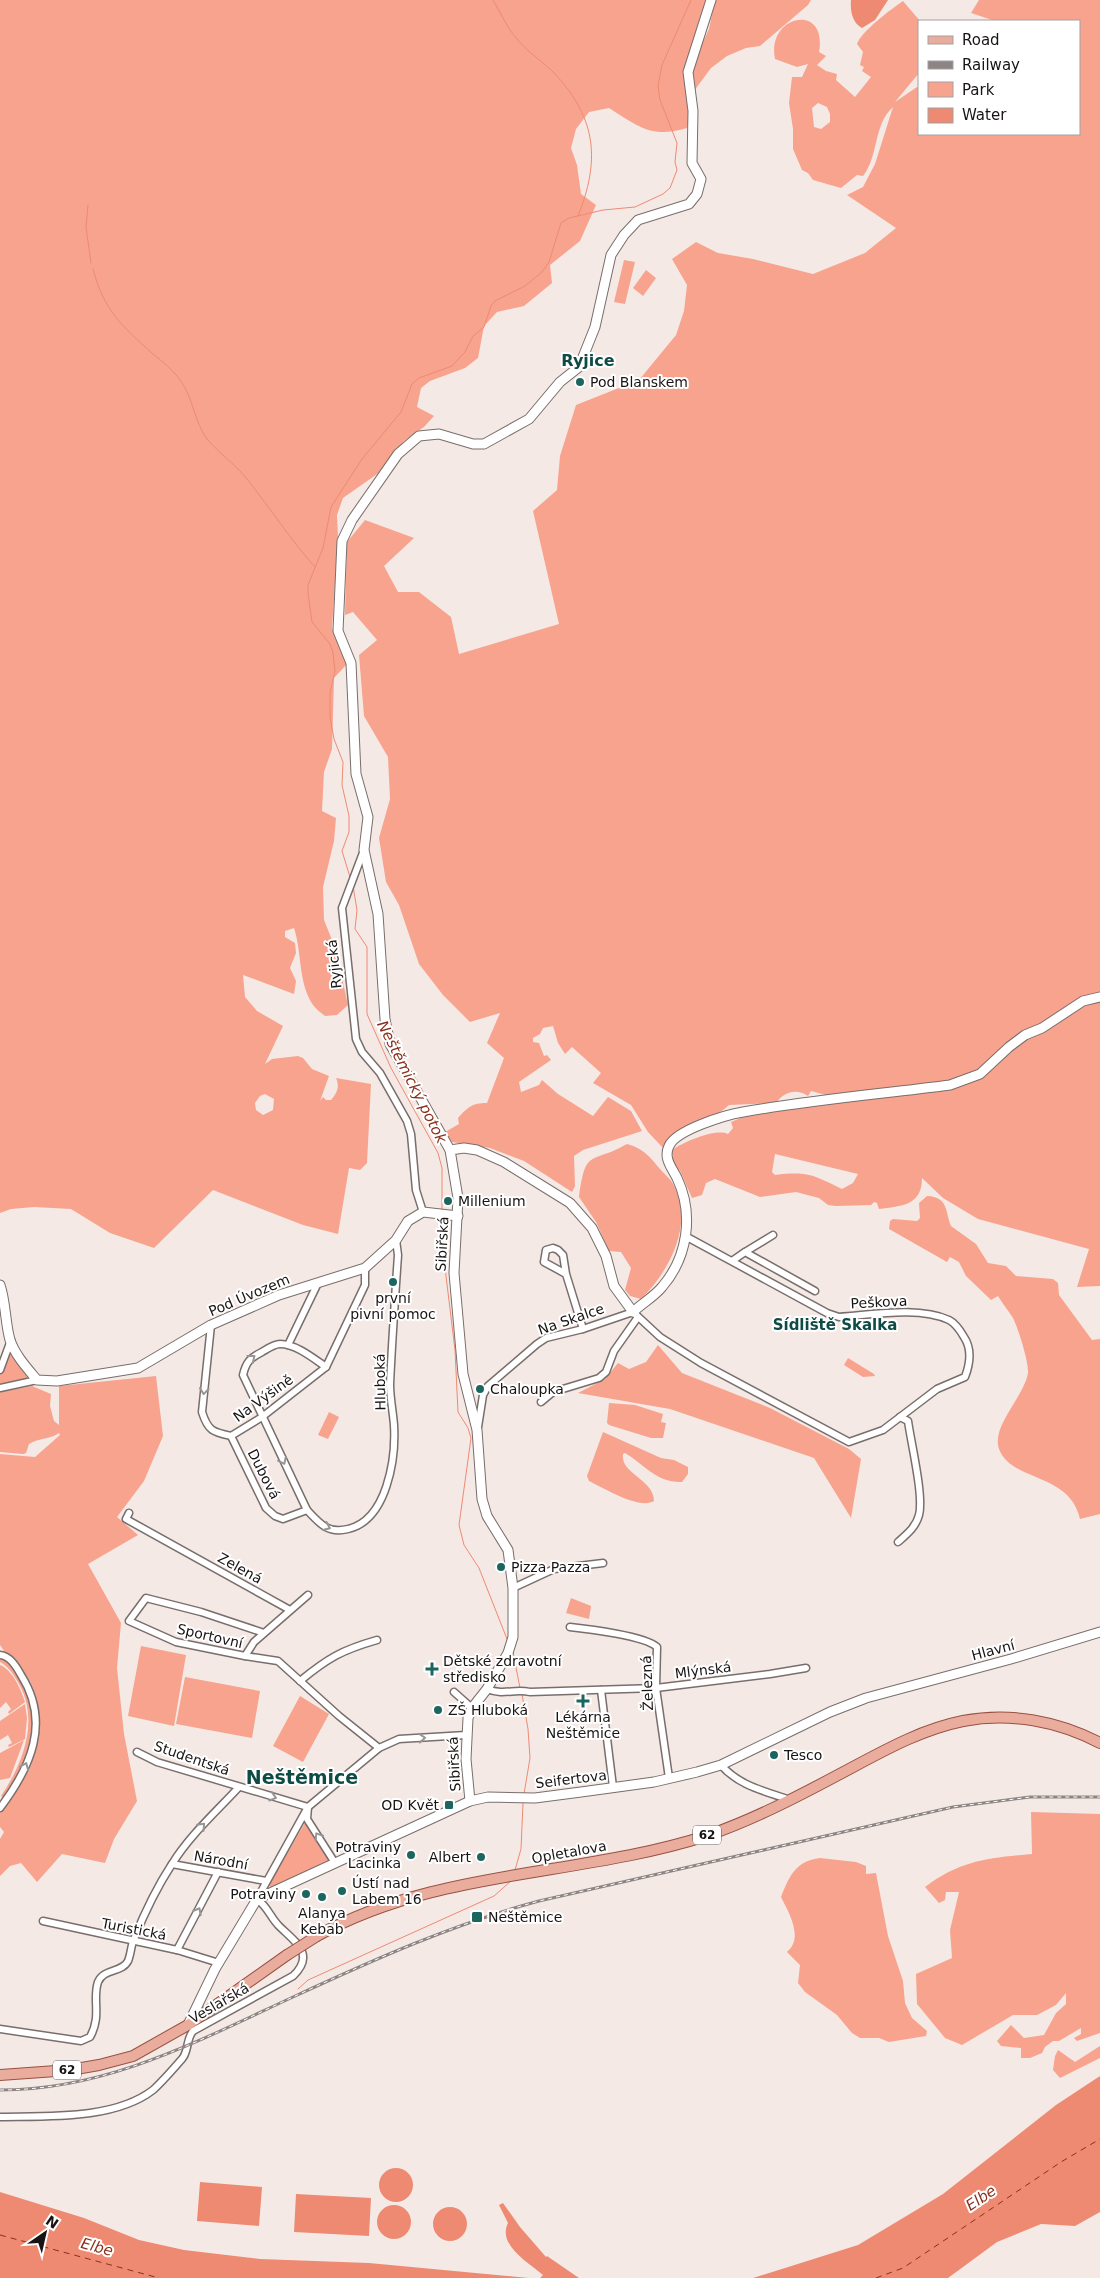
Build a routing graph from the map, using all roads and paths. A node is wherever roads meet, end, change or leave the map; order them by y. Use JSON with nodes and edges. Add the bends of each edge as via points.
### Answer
{"nodes":[{"id":1,"x":711,"y":0,"type":"edge"},
{"id":2,"x":364,"y":850,"type":"junction"},
{"id":3,"x":1100,"y":997,"type":"edge"},
{"id":4,"x":450,"y":1150,"type":"junction"},
{"id":5,"x":423,"y":1212,"type":"junction"},
{"id":6,"x":458,"y":1216,"type":"junction"},
{"id":7,"x":773,"y":1235,"type":"dead end"},
{"id":8,"x":687,"y":1237,"type":"junction"},
{"id":9,"x":396,"y":1240,"type":"junction"},
{"id":10,"x":745,"y":1252,"type":"junction"},
{"id":11,"x":732,"y":1261,"type":"junction"},
{"id":12,"x":366,"y":1268,"type":"junction"},
{"id":13,"x":566,"y":1274,"type":"dead end"},
{"id":14,"x":318,"y":1282,"type":"junction"},
{"id":15,"x":0,"y":1285,"type":"edge"},
{"id":16,"x":815,"y":1291,"type":"dead end"},
{"id":17,"x":635,"y":1314,"type":"junction"},
{"id":18,"x":211,"y":1325,"type":"junction"},
{"id":19,"x":583,"y":1329,"type":"junction"},
{"id":20,"x":10,"y":1340,"type":"junction"},
{"id":21,"x":288,"y":1345,"type":"junction"},
{"id":22,"x":326,"y":1367,"type":"junction"},
{"id":23,"x":0,"y":1370,"type":"edge"},
{"id":24,"x":37,"y":1380,"type":"junction"},
{"id":25,"x":0,"y":1388,"type":"edge"},
{"id":26,"x":541,"y":1402,"type":"dead end"},
{"id":27,"x":262,"y":1417,"type":"junction"},
{"id":28,"x":900,"y":1417,"type":"junction"},
{"id":29,"x":477,"y":1430,"type":"junction"},
{"id":30,"x":231,"y":1436,"type":"junction"},
{"id":31,"x":307,"y":1510,"type":"junction"},
{"id":32,"x":129,"y":1514,"type":"dead end"},
{"id":33,"x":370,"y":1517,"type":"joint"},
{"id":34,"x":898,"y":1542,"type":"dead end"},
{"id":35,"x":603,"y":1563,"type":"dead end"},
{"id":36,"x":513,"y":1588,"type":"junction"},
{"id":37,"x":308,"y":1595,"type":"dead end"},
{"id":38,"x":290,"y":1610,"type":"junction"},
{"id":39,"x":570,"y":1626,"type":"dead end"},
{"id":40,"x":1100,"y":1632,"type":"edge"},
{"id":41,"x":264,"y":1633,"type":"junction"},
{"id":42,"x":377,"y":1640,"type":"dead end"},
{"id":43,"x":3,"y":1655,"type":"edge"},
{"id":44,"x":244,"y":1656,"type":"junction"},
{"id":45,"x":806,"y":1668,"type":"dead end"},
{"id":46,"x":300,"y":1681,"type":"junction"},
{"id":47,"x":656,"y":1688,"type":"junction"},
{"id":48,"x":487,"y":1689,"type":"junction"},
{"id":49,"x":601,"y":1690,"type":"junction"},
{"id":50,"x":892,"y":1690,"type":"joint"},
{"id":51,"x":454,"y":1692,"type":"dead end"},
{"id":52,"x":472,"y":1708,"type":"junction"},
{"id":53,"x":466,"y":1735,"type":"junction"},
{"id":54,"x":1100,"y":1743,"type":"edge"},
{"id":55,"x":379,"y":1748,"type":"junction"},
{"id":56,"x":137,"y":1752,"type":"dead end"},
{"id":57,"x":721,"y":1765,"type":"junction"},
{"id":58,"x":669,"y":1778,"type":"junction"},
{"id":59,"x":239,"y":1787,"type":"junction"},
{"id":60,"x":613,"y":1787,"type":"junction"},
{"id":61,"x":470,"y":1801,"type":"junction"},
{"id":62,"x":790,"y":1801,"type":"junction"},
{"id":63,"x":308,"y":1807,"type":"junction"},
{"id":64,"x":0,"y":1808,"type":"edge"},
{"id":65,"x":172,"y":1864,"type":"junction"},
{"id":66,"x":335,"y":1864,"type":"junction"},
{"id":67,"x":218,"y":1872,"type":"junction"},
{"id":68,"x":266,"y":1881,"type":"junction"},
{"id":69,"x":257,"y":1899,"type":"junction"},
{"id":70,"x":43,"y":1921,"type":"dead end"},
{"id":71,"x":133,"y":1941,"type":"junction"},
{"id":72,"x":177,"y":1950,"type":"junction"},
{"id":73,"x":219,"y":1963,"type":"junction"},
{"id":74,"x":188,"y":2025,"type":"junction"},
{"id":75,"x":0,"y":2029,"type":"edge"},
{"id":76,"x":0,"y":2075,"type":"edge"},
{"id":77,"x":0,"y":2118,"type":"edge"}],
"edges":[{"from":1,"to":2,"type":"street","name":"Ryjická","via":[[688,72],[693,111],[692,163],[701,179],[697,194],[689,204],[638,220],[624,235],[611,255],[595,327],[579,367],[560,382],[529,419],[484,444],[439,434],[420,436],[398,454],[352,520],[342,541],[338,631],[351,664],[356,774],[368,817]]},
{"from":2,"to":4,"type":"street","name":"Sibiřská","via":[[378,914],[385,1019],[390,1044]]},
{"from":2,"to":5,"type":"street","name":"Ryjická","via":[[342,908],[356,1039],[407,1121],[416,1190]]},
{"from":3,"to":8,"type":"street","via":[[1083,1001],[1042,1028],[1025,1035],[980,1074],[950,1085],[741,1112],[674,1138],[668,1148],[667,1160],[685,1195]]},
{"from":4,"to":6,"type":"street","name":"Sibiřská"},
{"from":4,"to":17,"type":"street","via":[[477,1150],[504,1162],[570,1203],[592,1228],[606,1256],[614,1286]]},
{"from":5,"to":6,"type":"street"},
{"from":5,"to":9,"type":"street","name":"Pod Úvozem","via":[[408,1221]]},
{"from":6,"to":29,"type":"street","name":"Sibiřská","via":[[454,1273],[457,1318],[463,1374]]},
{"from":7,"to":10,"type":"street"},
{"from":8,"to":11,"type":"street","name":"Peškova"},
{"from":8,"to":17,"type":"street","via":[[680,1258],[662,1287]]},
{"from":9,"to":12,"type":"street","name":"Pod Úvozem"},
{"from":9,"to":33,"type":"street","name":"Hluboká","via":[[398,1254],[390,1386],[394,1427],[392,1465],[382,1497]]},
{"from":10,"to":11,"type":"street"},
{"from":10,"to":16,"type":"street"},
{"from":11,"to":28,"type":"street","name":"Peškova","via":[[839,1317],[924,1312],[950,1320],[966,1339],[970,1352],[965,1377],[937,1389]]},
{"from":12,"to":14,"type":"street","name":"Pod Úvozem"},
{"from":12,"to":22,"type":"street","name":"Na Výšině","via":[[366,1285]]},
{"from":13,"to":19,"type":"street"},
{"from":14,"to":18,"type":"street","name":"Pod Úvozem"},
{"from":14,"to":21,"type":"street"},
{"from":15,"to":20,"type":"street"},
{"from":17,"to":19,"type":"street","name":"Na Skalce"},
{"from":17,"to":26,"type":"street","via":[[606,1372],[599,1378],[553,1392]]},
{"from":17,"to":28,"type":"street","name":"Peškova","via":[[660,1337],[701,1363],[849,1442],[883,1430]]},
{"from":18,"to":24,"type":"street","name":"Pod Úvozem","via":[[138,1368],[57,1381]]},
{"from":18,"to":30,"type":"street","name":"Na Výšině","one_way":true,"via":[[202,1412],[206,1425],[213,1431]]},
{"from":19,"to":29,"type":"street","name":"Na Skalce","via":[[546,1338],[496,1378],[482,1394]]},
{"from":20,"to":23,"type":"street"},
{"from":20,"to":24,"type":"street","via":[[22,1363]]},
{"from":21,"to":22,"type":"street"},
{"from":27,"to":21,"type":"street","name":"Dubová","one_way":true,"via":[[243,1375],[245,1364],[251,1357],[278,1344]]},
{"from":22,"to":27,"type":"street","name":"Na Výšině"},
{"from":24,"to":25,"type":"street"},
{"from":27,"to":30,"type":"street","name":"Na Výšině"},
{"from":27,"to":31,"type":"street","name":"Dubová","one_way":true},
{"from":28,"to":34,"type":"street","via":[[908,1421],[921,1504],[914,1525]]},
{"from":29,"to":36,"type":"street","name":"Sibiřská","via":[[482,1499],[487,1516],[508,1550]]},
{"from":30,"to":31,"type":"street","name":"Dubová","via":[[266,1508],[283,1519]]},
{"from":31,"to":33,"type":"street","name":"Dubová","one_way":true,"via":[[320,1525],[338,1532],[357,1527]]},
{"from":32,"to":38,"type":"street","name":"Zelená","via":[[126,1519]]},
{"from":35,"to":36,"type":"street","via":[[554,1569]]},
{"from":36,"to":48,"type":"street","name":"Sibiřská","via":[[510,1646]]},
{"from":37,"to":38,"type":"street"},
{"from":38,"to":41,"type":"street"},
{"from":39,"to":47,"type":"street","name":"Železná","via":[[653,1643],[658,1652]]},
{"from":40,"to":50,"type":"street","name":"Hlavní"},
{"from":41,"to":44,"type":"street"},
{"from":41,"to":44,"type":"street","name":"Sportovní","via":[[146,1598],[129,1621],[176,1642]]},
{"from":42,"to":46,"type":"street","via":[[325,1660]]},
{"from":64,"to":43,"type":"street","one_way":true,"via":[[25,1768],[35,1739],[37,1718],[31,1690],[15,1665]]},
{"from":44,"to":46,"type":"street","name":"Sportovní","via":[[278,1661]]},
{"from":45,"to":47,"type":"street","name":"Mlýnská"},
{"from":46,"to":55,"type":"street","name":"Sportovní"},
{"from":47,"to":49,"type":"street","name":"Mlýnská"},
{"from":47,"to":58,"type":"street","name":"Železná"},
{"from":48,"to":49,"type":"street","name":"Mlýnská","via":[[499,1693]]},
{"from":48,"to":52,"type":"street","name":"Sibiřská"},
{"from":49,"to":60,"type":"street"},
{"from":50,"to":57,"type":"street","name":"Seifertova","via":[[830,1712]]},
{"from":51,"to":52,"type":"street"},
{"from":52,"to":53,"type":"street","name":"Sibiřská"},
{"from":55,"to":53,"type":"street","one_way":true,"via":[[399,1739]]},
{"from":53,"to":61,"type":"street","name":"Sibiřská"},
{"from":54,"to":62,"type":"main road","name":"Opletalova","number":"62","via":[[1067,1728],[1035,1720],[965,1720],[911,1737]]},
{"from":55,"to":63,"type":"street"},
{"from":56,"to":59,"type":"street","name":"Studentská","via":[[157,1762]]},
{"from":57,"to":58,"type":"street","name":"Seifertova"},
{"from":57,"to":62,"type":"street","via":[[740,1782]]},
{"from":58,"to":60,"type":"street","name":"Seifertova"},
{"from":59,"to":63,"type":"street","name":"Studentská","one_way":true},
{"from":65,"to":59,"type":"street","name":"Studentská","one_way":true,"via":[[189,1840]]},
{"from":60,"to":61,"type":"street","name":"Seifertova"},
{"from":61,"to":66,"type":"street","name":"Seifertova"},
{"from":62,"to":74,"type":"main road","name":"Opletalova","number":"62","bridge":true,"via":[[706,1835],[618,1856],[442,1889],[394,1902],[317,1936]]},
{"from":66,"to":63,"type":"street","one_way":true,"via":[[307,1819]]},
{"from":63,"to":68,"type":"street"},
{"from":65,"to":67,"type":"street","name":"Národní"},
{"from":65,"to":71,"type":"street","name":"Studentská"},
{"from":66,"to":69,"type":"street","name":"Seifertova"},
{"from":67,"to":68,"type":"street","name":"Národní"},
{"from":72,"to":67,"type":"street","one_way":true},
{"from":68,"to":69,"type":"street"},
{"from":69,"to":73,"type":"street"},
{"from":69,"to":77,"type":"street","name":"Veslařská","via":[[302,1951],[302,1966],[293,1976],[193,2031],[184,2056],[153,2090],[131,2102],[105,2111]]},
{"from":70,"to":71,"type":"street","name":"Turistická"},
{"from":71,"to":72,"type":"street","name":"Turistická"},
{"from":71,"to":75,"type":"street","name":"Studentská","via":[[125,1965],[109,1971],[99,1980],[98,2016],[86,2040]]},
{"from":72,"to":73,"type":"street","name":"Turistická"},
{"from":73,"to":74,"type":"street"},
{"from":74,"to":76,"type":"main road","name":"Opletalova","number":"62","via":[[133,2056],[70,2070]]}]}
